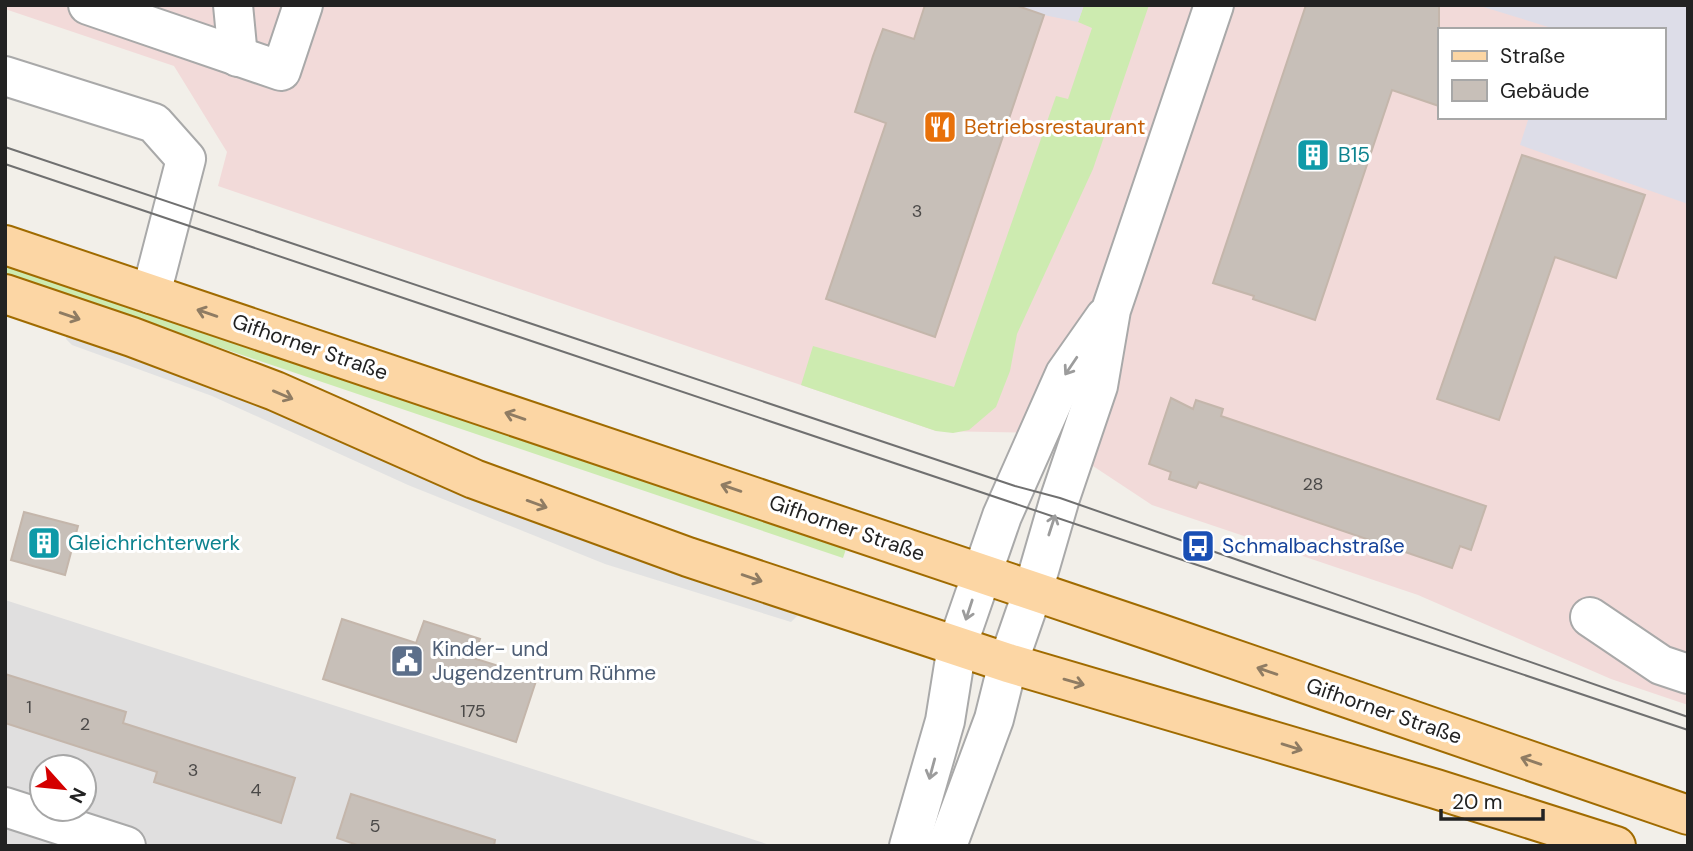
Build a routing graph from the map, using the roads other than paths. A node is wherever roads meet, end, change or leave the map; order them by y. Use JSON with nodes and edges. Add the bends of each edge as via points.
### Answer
{"nodes":[{"id":1,"x":88,"y":5,"type":"edge"},
{"id":2,"x":233,"y":5,"type":"edge"},
{"id":3,"x":303,"y":5,"type":"edge"},
{"id":4,"x":1214,"y":5,"type":"edge"},
{"id":5,"x":141,"y":14,"type":"edge"},
{"id":6,"x":238,"y":57,"type":"junction"},
{"id":7,"x":5,"y":76,"type":"edge"},
{"id":8,"x":5,"y":245,"type":"edge"},
{"id":9,"x":5,"y":294,"type":"edge"},
{"id":10,"x":151,"y":294,"type":"junction"},
{"id":11,"x":1111,"y":310,"type":"junction"},
{"id":12,"x":981,"y":574,"type":"junction"},
{"id":13,"x":1033,"y":591,"type":"junction"},
{"id":14,"x":1590,"y":617,"type":"dead end"},
{"id":15,"x":957,"y":646,"type":"junction"},
{"id":16,"x":1008,"y":663,"type":"junction"},
{"id":17,"x":1688,"y":674,"type":"edge"},
{"id":18,"x":5,"y":807,"type":"edge"},
{"id":19,"x":1688,"y":815,"type":"edge"},
{"id":20,"x":126,"y":846,"type":"edge"},
{"id":21,"x":909,"y":846,"type":"edge"},
{"id":22,"x":947,"y":846,"type":"edge"},
{"id":23,"x":1616,"y":846,"type":"edge"}],
"edges":[{"from":1,"to":5,"type":"street"},
{"from":2,"to":6,"type":"street"},
{"from":3,"to":6,"type":"street","via":[[281,71]]},
{"from":4,"to":11,"type":"street"},
{"from":5,"to":6,"type":"street"},
{"from":7,"to":10,"type":"street","via":[[154,123],[186,159]]},
{"from":8,"to":10,"type":"main road","name":"Gifhorner Straße"},
{"from":9,"to":15,"type":"main road","one_way":true,"via":[[275,391],[535,503]]},
{"from":12,"to":10,"type":"main road","name":"Gifhorner Straße","one_way":true},
{"from":11,"to":12,"type":"street","one_way":true,"via":[[1065,374]]},
{"from":13,"to":11,"type":"street","one_way":true,"via":[[1098,386]]},
{"from":12,"to":13,"type":"main road","name":"Gifhorner Straße"},
{"from":12,"to":15,"type":"street","one_way":true},
{"from":13,"to":16,"type":"street"},
{"from":19,"to":13,"type":"main road","name":"Gifhorner Straße","one_way":true},
{"from":14,"to":17,"type":"street","via":[[1661,664]]},
{"from":15,"to":16,"type":"main road"},
{"from":15,"to":21,"type":"street","one_way":true,"via":[[945,721]]},
{"from":16,"to":22,"type":"street","via":[[994,719]]},
{"from":16,"to":23,"type":"main road","one_way":true},
{"from":18,"to":20,"type":"street"}]}
